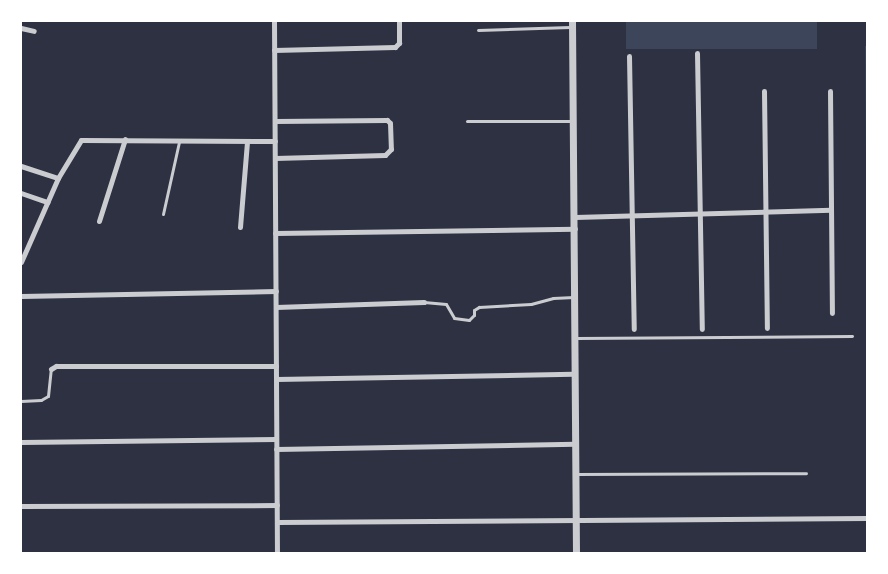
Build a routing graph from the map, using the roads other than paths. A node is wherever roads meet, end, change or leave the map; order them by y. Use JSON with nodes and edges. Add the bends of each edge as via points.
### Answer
{"nodes":[{"id":1,"x":274,"y":21,"type":"edge"},
{"id":2,"x":399,"y":21,"type":"edge"},
{"id":3,"x":572,"y":24,"type":"edge"},
{"id":4,"x":21,"y":28,"type":"edge"},
{"id":5,"x":478,"y":30,"type":"dead end"},
{"id":6,"x":34,"y":31,"type":"dead end"},
{"id":7,"x":274,"y":50,"type":"junction"},
{"id":8,"x":697,"y":53,"type":"dead end"},
{"id":9,"x":629,"y":56,"type":"dead end"},
{"id":10,"x":764,"y":91,"type":"dead end"},
{"id":11,"x":830,"y":91,"type":"dead end"},
{"id":12,"x":275,"y":121,"type":"junction"},
{"id":13,"x":467,"y":121,"type":"dead end"},
{"id":14,"x":573,"y":121,"type":"junction"},
{"id":15,"x":125,"y":139,"type":"junction"},
{"id":16,"x":179,"y":140,"type":"junction"},
{"id":17,"x":247,"y":141,"type":"junction"},
{"id":18,"x":275,"y":141,"type":"junction"},
{"id":19,"x":275,"y":158,"type":"junction"},
{"id":20,"x":21,"y":166,"type":"edge"},
{"id":21,"x":58,"y":178,"type":"junction"},
{"id":22,"x":21,"y":193,"type":"edge"},
{"id":23,"x":47,"y":202,"type":"junction"},
{"id":24,"x":831,"y":210,"type":"junction"},
{"id":25,"x":766,"y":211,"type":"junction"},
{"id":26,"x":699,"y":212,"type":"junction"},
{"id":27,"x":632,"y":213,"type":"junction"},
{"id":28,"x":163,"y":214,"type":"dead end"},
{"id":29,"x":575,"y":217,"type":"junction"},
{"id":30,"x":99,"y":221,"type":"dead end"},
{"id":31,"x":240,"y":227,"type":"dead end"},
{"id":32,"x":575,"y":229,"type":"junction"},
{"id":33,"x":275,"y":233,"type":"junction"},
{"id":34,"x":22,"y":257,"type":"edge"},
{"id":35,"x":276,"y":291,"type":"junction"},
{"id":36,"x":21,"y":296,"type":"edge"},
{"id":37,"x":574,"y":297,"type":"junction"},
{"id":38,"x":424,"y":302,"type":"joint"},
{"id":39,"x":276,"y":307,"type":"junction"},
{"id":40,"x":832,"y":313,"type":"dead end"},
{"id":41,"x":767,"y":328,"type":"dead end"},
{"id":42,"x":634,"y":329,"type":"dead end"},
{"id":43,"x":702,"y":330,"type":"dead end"},
{"id":44,"x":852,"y":336,"type":"dead end"},
{"id":45,"x":574,"y":338,"type":"junction"},
{"id":46,"x":276,"y":366,"type":"junction"},
{"id":47,"x":51,"y":369,"type":"joint"},
{"id":48,"x":573,"y":374,"type":"junction"},
{"id":49,"x":276,"y":379,"type":"junction"},
{"id":50,"x":21,"y":400,"type":"edge"},
{"id":51,"x":276,"y":439,"type":"junction"},
{"id":52,"x":21,"y":442,"type":"edge"},
{"id":53,"x":575,"y":444,"type":"junction"},
{"id":54,"x":276,"y":448,"type":"junction"},
{"id":55,"x":806,"y":472,"type":"dead end"},
{"id":56,"x":576,"y":474,"type":"junction"},
{"id":57,"x":276,"y":505,"type":"junction"},
{"id":58,"x":21,"y":506,"type":"edge"},
{"id":59,"x":867,"y":518,"type":"edge"},
{"id":60,"x":576,"y":520,"type":"junction"},
{"id":61,"x":277,"y":522,"type":"junction"},
{"id":62,"x":277,"y":553,"type":"edge"},
{"id":63,"x":576,"y":553,"type":"edge"}],
"edges":[{"from":1,"to":7,"type":"street"},
{"from":2,"to":7,"type":"street","via":[[399,43],[395,47]]},
{"from":3,"to":5,"type":"lane"},
{"from":3,"to":14,"type":"street"},
{"from":4,"to":6,"type":"street"},
{"from":7,"to":12,"type":"street"},
{"from":8,"to":26,"type":"street"},
{"from":9,"to":27,"type":"street"},
{"from":10,"to":25,"type":"street"},
{"from":11,"to":24,"type":"street"},
{"from":12,"to":18,"type":"street"},
{"from":12,"to":19,"type":"street","via":[[387,120],[391,150],[385,155]]},
{"from":13,"to":14,"type":"lane"},
{"from":14,"to":29,"type":"street"},
{"from":15,"to":16,"type":"street"},
{"from":15,"to":21,"type":"street","via":[[81,140]]},
{"from":15,"to":30,"type":"street"},
{"from":16,"to":17,"type":"street"},
{"from":16,"to":28,"type":"lane"},
{"from":17,"to":18,"type":"street"},
{"from":17,"to":31,"type":"street"},
{"from":18,"to":19,"type":"street"},
{"from":19,"to":33,"type":"street"},
{"from":20,"to":21,"type":"street"},
{"from":21,"to":23,"type":"street"},
{"from":22,"to":23,"type":"street"},
{"from":23,"to":34,"type":"street"},
{"from":24,"to":25,"type":"street"},
{"from":24,"to":40,"type":"street"},
{"from":25,"to":26,"type":"street"},
{"from":25,"to":41,"type":"street"},
{"from":26,"to":27,"type":"street"},
{"from":26,"to":43,"type":"street"},
{"from":27,"to":29,"type":"street"},
{"from":27,"to":42,"type":"street"},
{"from":29,"to":32,"type":"street"},
{"from":32,"to":33,"type":"street"},
{"from":32,"to":37,"type":"street"},
{"from":33,"to":35,"type":"street"},
{"from":35,"to":36,"type":"street"},
{"from":35,"to":39,"type":"street"},
{"from":37,"to":38,"type":"lane","via":[[479,307],[469,320],[454,318],[446,304]]},
{"from":37,"to":45,"type":"street"},
{"from":38,"to":39,"type":"street"},
{"from":39,"to":46,"type":"street"},
{"from":44,"to":45,"type":"lane"},
{"from":45,"to":48,"type":"street"},
{"from":46,"to":47,"type":"street"},
{"from":46,"to":49,"type":"street"},
{"from":47,"to":50,"type":"lane","via":[[48,396]]},
{"from":48,"to":49,"type":"street"},
{"from":48,"to":53,"type":"street"},
{"from":49,"to":51,"type":"street"},
{"from":51,"to":52,"type":"street"},
{"from":51,"to":54,"type":"street"},
{"from":53,"to":54,"type":"street"},
{"from":53,"to":56,"type":"street"},
{"from":54,"to":57,"type":"street"},
{"from":55,"to":56,"type":"lane"},
{"from":56,"to":60,"type":"street"},
{"from":57,"to":58,"type":"street"},
{"from":57,"to":61,"type":"street"},
{"from":59,"to":60,"type":"street"},
{"from":60,"to":61,"type":"street"},
{"from":60,"to":63,"type":"street"},
{"from":61,"to":62,"type":"street"}]}
